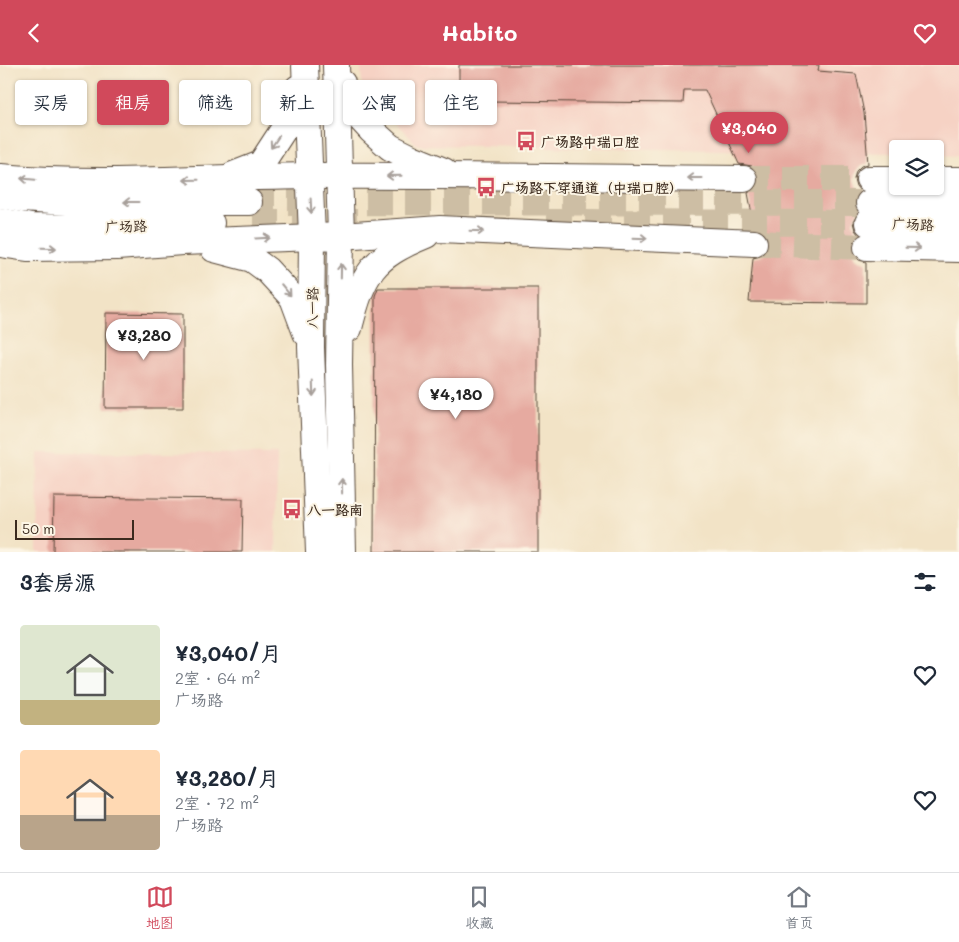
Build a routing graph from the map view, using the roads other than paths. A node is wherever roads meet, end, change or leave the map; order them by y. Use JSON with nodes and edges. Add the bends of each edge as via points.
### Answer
{"nodes":[{"id":1,"x":304,"y":65,"type":"edge"},
{"id":2,"x":337,"y":65,"type":"edge"},
{"id":3,"x":456,"y":175,"type":"junction"},
{"id":4,"x":309,"y":176,"type":"junction"},
{"id":5,"x":0,"y":177,"type":"edge"},
{"id":6,"x":340,"y":177,"type":"junction"},
{"id":7,"x":225,"y":179,"type":"junction"},
{"id":8,"x":744,"y":179,"type":"tunnel mouth"},
{"id":9,"x":944,"y":180,"type":"edge"},
{"id":10,"x":959,"y":180,"type":"edge"},
{"id":11,"x":889,"y":189,"type":"edge"},
{"id":12,"x":0,"y":195,"type":"edge"},
{"id":13,"x":959,"y":204,"type":"edge"},
{"id":14,"x":868,"y":213,"type":"junction"},
{"id":15,"x":0,"y":221,"type":"edge"},
{"id":16,"x":959,"y":225,"type":"edge"},
{"id":17,"x":440,"y":229,"type":"junction"},
{"id":18,"x":312,"y":236,"type":"junction"},
{"id":19,"x":342,"y":236,"type":"junction"},
{"id":20,"x":182,"y":242,"type":"junction"},
{"id":21,"x":754,"y":243,"type":"tunnel mouth"},
{"id":22,"x":0,"y":245,"type":"edge"},
{"id":23,"x":959,"y":249,"type":"edge"},
{"id":24,"x":311,"y":347,"type":"junction"},
{"id":25,"x":339,"y":365,"type":"junction"},
{"id":26,"x":319,"y":552,"type":"edge"},
{"id":27,"x":343,"y":552,"type":"edge"}],
"edges":[{"from":1,"to":4,"type":"main road","name":"八一路"},
{"from":1,"to":7,"type":"main road","one_way":true,"via":[[291,118],[261,164]]},
{"from":2,"to":3,"type":"main road","via":[[347,104],[370,130],[390,147]]},
{"from":2,"to":6,"type":"main road","name":"八一路"},
{"from":3,"to":6,"type":"main road","one_way":true},
{"from":8,"to":3,"type":"main road","one_way":true},
{"from":4,"to":6,"type":"main road"},
{"from":4,"to":7,"type":"main road"},
{"from":4,"to":18,"type":"main road","name":"八一路","one_way":true},
{"from":7,"to":5,"type":"main road","one_way":true,"via":[[94,182]]},
{"from":6,"to":19,"type":"main road","name":"八一路"},
{"from":9,"to":10,"type":"main road"},
{"from":11,"to":14,"type":"main road"},
{"from":15,"to":12,"type":"main road","name":"广场路","one_way":true,"via":[[31,227],[80,228],[251,212],[66,202]]},
{"from":13,"to":14,"type":"main road","name":"广场路"},
{"from":14,"to":16,"type":"main road","name":"广场路"},
{"from":14,"to":23,"type":"main road","one_way":true},
{"from":17,"to":19,"type":"main road"},
{"from":17,"to":21,"type":"main road","one_way":true},
{"from":17,"to":25,"type":"main road","via":[[399,246],[371,269],[356,301]]},
{"from":18,"to":19,"type":"main road"},
{"from":20,"to":18,"type":"main road","one_way":true},
{"from":18,"to":24,"type":"main road","name":"八一路"},
{"from":25,"to":19,"type":"main road","name":"八一路","one_way":true},
{"from":22,"to":20,"type":"main road","one_way":true,"via":[[71,249]]},
{"from":20,"to":24,"type":"main road","one_way":true,"via":[[237,253],[266,270],[293,298]]},
{"from":24,"to":26,"type":"main road","name":"八一路","one_way":true},
{"from":27,"to":25,"type":"main road","name":"八一路","one_way":true}]}
